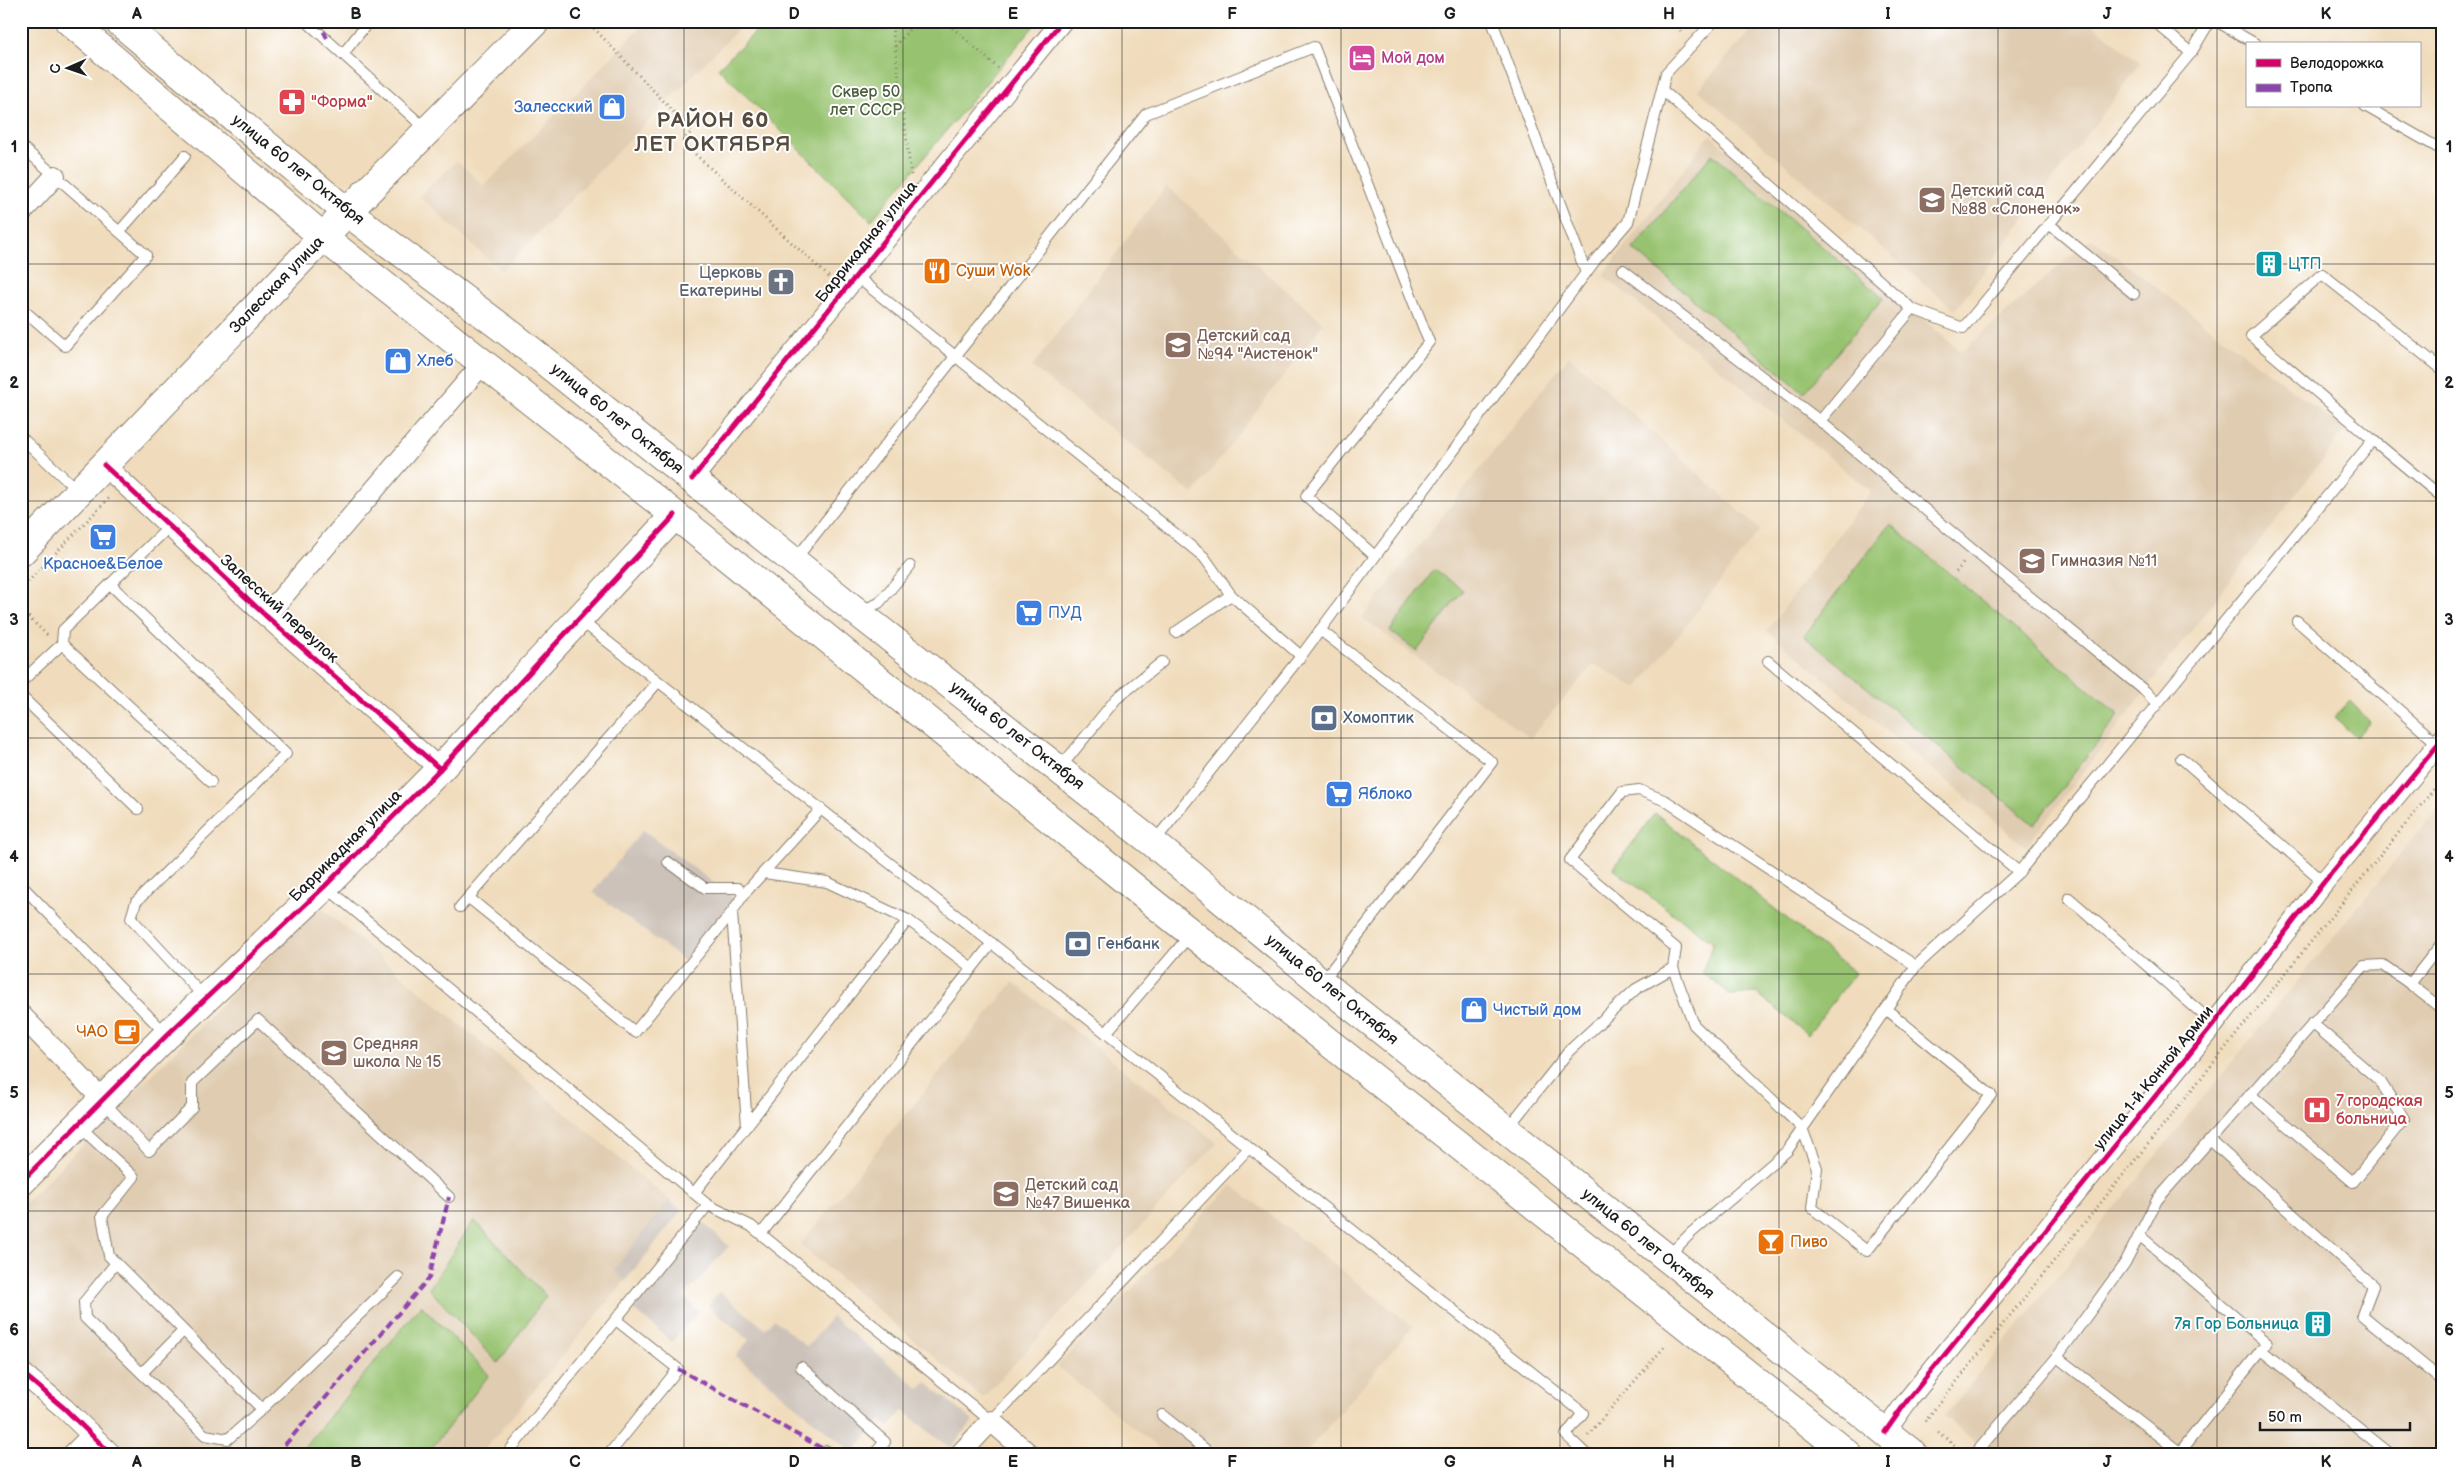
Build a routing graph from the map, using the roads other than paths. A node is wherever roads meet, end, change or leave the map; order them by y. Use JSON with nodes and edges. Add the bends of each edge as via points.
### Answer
{"nodes":[{"id":1,"x":69,"y":21,"type":"edge"},
{"id":2,"x":118,"y":21,"type":"edge"},
{"id":3,"x":306,"y":21,"type":"edge"},
{"id":4,"x":370,"y":21,"type":"edge"},
{"id":5,"x":536,"y":21,"type":"edge"},
{"id":6,"x":1062,"y":21,"type":"edge"},
{"id":7,"x":1492,"y":21,"type":"edge"},
{"id":8,"x":1714,"y":21,"type":"edge"},
{"id":9,"x":2154,"y":21,"type":"edge"},
{"id":10,"x":2210,"y":21,"type":"edge"},
{"id":11,"x":2216,"y":21,"type":"edge"},
{"id":12,"x":2253,"y":42,"type":"edge"},
{"id":13,"x":2191,"y":53,"type":"junction"},
{"id":14,"x":343,"y":54,"type":"junction"},
{"id":15,"x":1662,"y":90,"type":"junction"},
{"id":16,"x":2368,"y":108,"type":"edge"},
{"id":17,"x":428,"y":130,"type":"junction"},
{"id":18,"x":21,"y":146,"type":"edge"},
{"id":19,"x":2442,"y":150,"type":"edge"},
{"id":20,"x":185,"y":156,"type":"dead end"},
{"id":21,"x":55,"y":176,"type":"junction"},
{"id":22,"x":347,"y":212,"type":"junction"},
{"id":23,"x":21,"y":213,"type":"edge"},
{"id":24,"x":2049,"y":224,"type":"junction"},
{"id":25,"x":120,"y":231,"type":"junction"},
{"id":26,"x":322,"y":237,"type":"junction"},
{"id":27,"x":1623,"y":270,"type":"dead end"},
{"id":28,"x":1586,"y":273,"type":"junction"},
{"id":29,"x":856,"y":276,"type":"junction"},
{"id":30,"x":2134,"y":294,"type":"dead end"},
{"id":31,"x":21,"y":308,"type":"edge"},
{"id":32,"x":1912,"y":309,"type":"junction"},
{"id":33,"x":956,"y":356,"type":"junction"},
{"id":34,"x":483,"y":363,"type":"junction"},
{"id":35,"x":2442,"y":369,"type":"edge"},
{"id":36,"x":1820,"y":421,"type":"junction"},
{"id":37,"x":21,"y":437,"type":"edge"},
{"id":38,"x":2373,"y":440,"type":"junction"},
{"id":39,"x":104,"y":465,"type":"junction"},
{"id":40,"x":692,"y":479,"type":"junction"},
{"id":41,"x":78,"y":491,"type":"junction"},
{"id":42,"x":2442,"y":497,"type":"edge"},
{"id":43,"x":675,"y":515,"type":"junction"},
{"id":44,"x":170,"y":526,"type":"junction"},
{"id":45,"x":21,"y":552,"type":"edge"},
{"id":46,"x":1375,"y":556,"type":"junction"},
{"id":47,"x":794,"y":561,"type":"junction"},
{"id":48,"x":910,"y":566,"type":"dead end"},
{"id":49,"x":110,"y":584,"type":"junction"},
{"id":50,"x":1231,"y":595,"type":"junction"},
{"id":51,"x":870,"y":614,"type":"junction"},
{"id":52,"x":266,"y":616,"type":"junction"},
{"id":53,"x":579,"y":619,"type":"junction"},
{"id":54,"x":2297,"y":621,"type":"dead end"},
{"id":55,"x":1320,"y":630,"type":"junction"},
{"id":56,"x":1176,"y":632,"type":"dead end"},
{"id":57,"x":60,"y":645,"type":"junction"},
{"id":58,"x":1301,"y":656,"type":"junction"},
{"id":59,"x":1768,"y":661,"type":"dead end"},
{"id":60,"x":1162,"y":662,"type":"dead end"},
{"id":61,"x":21,"y":682,"type":"edge"},
{"id":62,"x":658,"y":682,"type":"junction"},
{"id":63,"x":21,"y":696,"type":"edge"},
{"id":64,"x":2157,"y":704,"type":"junction"},
{"id":65,"x":2440,"y":742,"type":"edge"},
{"id":66,"x":2181,"y":758,"type":"dead end"},
{"id":67,"x":1059,"y":768,"type":"junction"},
{"id":68,"x":440,"y":769,"type":"junction"},
{"id":69,"x":211,"y":782,"type":"dead end"},
{"id":70,"x":138,"y":809,"type":"dead end"},
{"id":71,"x":820,"y":809,"type":"junction"},
{"id":72,"x":1153,"y":843,"type":"junction"},
{"id":73,"x":668,"y":862,"type":"dead end"},
{"id":74,"x":764,"y":872,"type":"junction"},
{"id":75,"x":2019,"y":872,"type":"junction"},
{"id":76,"x":2324,"y":882,"type":"junction"},
{"id":77,"x":21,"y":885,"type":"edge"},
{"id":78,"x":325,"y":886,"type":"junction"},
{"id":79,"x":744,"y":894,"type":"junction"},
{"id":80,"x":469,"y":898,"type":"junction"},
{"id":81,"x":2069,"y":898,"type":"dead end"},
{"id":82,"x":460,"y":907,"type":"dead end"},
{"id":83,"x":732,"y":912,"type":"junction"},
{"id":84,"x":908,"y":920,"type":"junction"},
{"id":85,"x":1192,"y":934,"type":"junction"},
{"id":86,"x":992,"y":943,"type":"junction"},
{"id":87,"x":2442,"y":943,"type":"edge"},
{"id":88,"x":1916,"y":966,"type":"junction"},
{"id":89,"x":972,"y":968,"type":"junction"},
{"id":90,"x":1673,"y":968,"type":"junction"},
{"id":91,"x":1321,"y":982,"type":"junction"},
{"id":92,"x":2410,"y":984,"type":"junction"},
{"id":93,"x":206,"y":998,"type":"junction"},
{"id":94,"x":1886,"y":1009,"type":"junction"},
{"id":95,"x":2442,"y":1009,"type":"edge"},
{"id":96,"x":21,"y":1015,"type":"edge"},
{"id":97,"x":2312,"y":1023,"type":"junction"},
{"id":98,"x":2214,"y":1024,"type":"junction"},
{"id":99,"x":1106,"y":1033,"type":"junction"},
{"id":100,"x":167,"y":1035,"type":"junction"},
{"id":101,"x":2250,"y":1094,"type":"junction"},
{"id":102,"x":102,"y":1099,"type":"junction"},
{"id":103,"x":77,"y":1124,"type":"junction"},
{"id":104,"x":747,"y":1126,"type":"junction"},
{"id":105,"x":1802,"y":1128,"type":"junction"},
{"id":106,"x":1506,"y":1130,"type":"junction"},
{"id":107,"x":2210,"y":1140,"type":"junction"},
{"id":108,"x":1249,"y":1148,"type":"junction"},
{"id":109,"x":21,"y":1182,"type":"edge"},
{"id":110,"x":694,"y":1193,"type":"junction"},
{"id":111,"x":449,"y":1197,"type":"dead end"},
{"id":112,"x":708,"y":1205,"type":"junction"},
{"id":113,"x":1599,"y":1206,"type":"junction"},
{"id":114,"x":761,"y":1234,"type":"junction"},
{"id":115,"x":1574,"y":1235,"type":"junction"},
{"id":116,"x":2139,"y":1235,"type":"junction"},
{"id":117,"x":1666,"y":1259,"type":"junction"},
{"id":118,"x":116,"y":1264,"type":"junction"},
{"id":119,"x":398,"y":1277,"type":"dead end"},
{"id":120,"x":616,"y":1320,"type":"junction"},
{"id":121,"x":183,"y":1331,"type":"junction"},
{"id":122,"x":2261,"y":1350,"type":"junction"},
{"id":123,"x":2057,"y":1357,"type":"junction"},
{"id":124,"x":800,"y":1367,"type":"dead end"},
{"id":125,"x":21,"y":1372,"type":"edge"},
{"id":126,"x":142,"y":1373,"type":"junction"},
{"id":127,"x":2442,"y":1380,"type":"edge"},
{"id":128,"x":262,"y":1409,"type":"junction"},
{"id":129,"x":1162,"y":1415,"type":"dead end"},
{"id":130,"x":991,"y":1421,"type":"junction"},
{"id":131,"x":1885,"y":1432,"type":"junction"},
{"id":132,"x":92,"y":1435,"type":"junction"},
{"id":133,"x":1582,"y":1450,"type":"edge"},
{"id":134,"x":2388,"y":1452,"type":"dead end"},
{"id":135,"x":2181,"y":1453,"type":"edge"},
{"id":136,"x":73,"y":1454,"type":"edge"},
{"id":137,"x":111,"y":1454,"type":"edge"},
{"id":138,"x":507,"y":1454,"type":"edge"},
{"id":139,"x":609,"y":1454,"type":"edge"},
{"id":140,"x":824,"y":1454,"type":"edge"},
{"id":141,"x":831,"y":1454,"type":"edge"},
{"id":142,"x":874,"y":1454,"type":"edge"},
{"id":143,"x":960,"y":1454,"type":"edge"},
{"id":144,"x":1029,"y":1454,"type":"edge"},
{"id":145,"x":1212,"y":1454,"type":"edge"},
{"id":146,"x":1848,"y":1454,"type":"edge"},
{"id":147,"x":1913,"y":1454,"type":"edge"},
{"id":148,"x":1975,"y":1454,"type":"edge"}],
"edges":[{"from":1,"to":26,"type":"main road","name":"улица 60 лет Октября"},
{"from":2,"to":22,"type":"main road","name":"улица 60 лет Октября"},
{"from":3,"to":14,"type":"lane"},
{"from":4,"to":14,"type":"lane"},
{"from":5,"to":17,"type":"main road","name":"Залесская улица"},
{"from":6,"to":29,"type":"street","name":"Баррикадная улица"},
{"from":7,"to":28,"type":"lane"},
{"from":8,"to":15,"type":"lane","via":[[1666,73]]},
{"from":9,"to":13,"type":"lane"},
{"from":10,"to":13,"type":"lane"},
{"from":11,"to":12,"type":"lane"},
{"from":13,"to":24,"type":"lane"},
{"from":14,"to":17,"type":"lane"},
{"from":15,"to":28,"type":"lane","via":[[1628,222]]},
{"from":15,"to":32,"type":"lane"},
{"from":16,"to":19,"type":"lane"},
{"from":17,"to":22,"type":"main road","name":"Залесская улица"},
{"from":18,"to":21,"type":"lane"},
{"from":20,"to":25,"type":"lane"},
{"from":21,"to":23,"type":"street"},
{"from":21,"to":25,"type":"lane"},
{"from":22,"to":26,"type":"main road","name":"Залесская улица"},
{"from":22,"to":40,"type":"main road","name":"улица 60 лет Октября","via":[[513,336]]},
{"from":24,"to":30,"type":"lane"},
{"from":24,"to":32,"type":"lane","via":[[1963,328]]},
{"from":25,"to":31,"type":"lane","via":[[146,255],[65,346]]},
{"from":26,"to":34,"type":"main road","name":"улица 60 лет Октября"},
{"from":26,"to":39,"type":"main road","name":"Залесская улица"},
{"from":27,"to":36,"type":"lane"},
{"from":28,"to":46,"type":"lane"},
{"from":29,"to":33,"type":"lane"},
{"from":29,"to":40,"type":"street","name":"Баррикадная улица"},
{"from":32,"to":36,"type":"lane"},
{"from":33,"to":46,"type":"lane","via":[[1146,114],[1314,47],[1429,342],[1306,496]]},
{"from":33,"to":47,"type":"lane"},
{"from":33,"to":50,"type":"lane","via":[[1204,557]]},
{"from":34,"to":43,"type":"main road","name":"улица 60 лет Октября"},
{"from":34,"to":52,"type":"street","name":"Залесский переулок"},
{"from":35,"to":38,"type":"lane","via":[[2322,274],[2251,336]]},
{"from":36,"to":64,"type":"lane"},
{"from":37,"to":41,"type":"lane"},
{"from":38,"to":42,"type":"lane"},
{"from":38,"to":64,"type":"lane"},
{"from":39,"to":41,"type":"main road","name":"Залесская улица"},
{"from":39,"to":44,"type":"street","name":"Залесский переулок"},
{"from":40,"to":47,"type":"main road","name":"улица 60 лет Октября"},
{"from":41,"to":45,"type":"main road","name":"Залесская улица"},
{"from":43,"to":53,"type":"main road","name":"Баррикадная улица"},
{"from":43,"to":85,"type":"main road","name":"улица 60 лет Октября"},
{"from":44,"to":49,"type":"lane"},
{"from":44,"to":52,"type":"street","name":"Залесский переулок"},
{"from":46,"to":55,"type":"lane"},
{"from":47,"to":51,"type":"main road","name":"улица 60 лет Октября"},
{"from":48,"to":51,"type":"lane"},
{"from":49,"to":57,"type":"lane","via":[[62,630]]},
{"from":49,"to":93,"type":"lane","via":[[286,754],[136,902],[131,918]]},
{"from":50,"to":56,"type":"lane"},
{"from":50,"to":58,"type":"lane"},
{"from":51,"to":67,"type":"main road","name":"улица 60 лет Октября"},
{"from":52,"to":68,"type":"street","name":"Залесский переулок"},
{"from":53,"to":62,"type":"lane"},
{"from":53,"to":68,"type":"main road","name":"Баррикадная улица"},
{"from":54,"to":65,"type":"lane"},
{"from":55,"to":58,"type":"lane"},
{"from":55,"to":91,"type":"lane","via":[[1492,762]]},
{"from":57,"to":61,"type":"lane"},
{"from":57,"to":69,"type":"lane"},
{"from":58,"to":72,"type":"lane"},
{"from":59,"to":75,"type":"lane"},
{"from":60,"to":67,"type":"lane","via":[[1116,699]]},
{"from":62,"to":71,"type":"lane"},
{"from":62,"to":80,"type":"lane"},
{"from":63,"to":70,"type":"lane"},
{"from":64,"to":75,"type":"lane"},
{"from":65,"to":76,"type":"street","name":"улица 1-й Конной Армии"},
{"from":66,"to":76,"type":"lane"},
{"from":67,"to":72,"type":"main road","name":"улица 60 лет Октября"},
{"from":68,"to":78,"type":"main road","name":"Баррикадная улица"},
{"from":71,"to":74,"type":"lane"},
{"from":71,"to":86,"type":"lane"},
{"from":72,"to":91,"type":"main road","name":"улица 60 лет Октября"},
{"from":73,"to":79,"type":"lane","via":[[705,888],[738,888]]},
{"from":74,"to":79,"type":"lane"},
{"from":74,"to":84,"type":"lane","via":[[827,882]]},
{"from":75,"to":88,"type":"lane"},
{"from":76,"to":98,"type":"street","name":"улица 1-й Конной Армии"},
{"from":77,"to":100,"type":"lane"},
{"from":78,"to":93,"type":"main road","name":"Баррикадная улица"},
{"from":78,"to":110,"type":"lane"},
{"from":79,"to":83,"type":"lane"},
{"from":80,"to":82,"type":"lane"},
{"from":80,"to":83,"type":"lane","via":[[635,1032]]},
{"from":81,"to":98,"type":"lane"},
{"from":83,"to":104,"type":"lane"},
{"from":84,"to":89,"type":"lane"},
{"from":84,"to":104,"type":"lane"},
{"from":85,"to":99,"type":"lane"},
{"from":85,"to":115,"type":"main road","name":"улица 60 лет Октября"},
{"from":86,"to":89,"type":"lane"},
{"from":86,"to":99,"type":"lane"},
{"from":87,"to":92,"type":"lane"},
{"from":88,"to":90,"type":"lane","via":[[1666,801],[1639,790],[1622,792],[1570,860],[1676,948]]},
{"from":88,"to":94,"type":"lane"},
{"from":89,"to":114,"type":"lane"},
{"from":90,"to":105,"type":"lane","via":[[1694,1025]]},
{"from":90,"to":106,"type":"lane","via":[[1636,989],[1570,1050]]},
{"from":91,"to":106,"type":"main road","name":"улица 60 лет Октября"},
{"from":92,"to":95,"type":"lane"},
{"from":92,"to":97,"type":"lane","via":[[2383,965],[2364,966]]},
{"from":93,"to":100,"type":"main road","name":"Баррикадная улица"},
{"from":94,"to":105,"type":"lane"},
{"from":94,"to":105,"type":"lane","via":[[1991,1095],[1866,1251],[1812,1208],[1817,1168]]},
{"from":96,"to":102,"type":"street"},
{"from":97,"to":101,"type":"lane"},
{"from":97,"to":101,"type":"lane","via":[[2380,1080],[2404,1119],[2353,1182]]},
{"from":98,"to":131,"type":"street","name":"улица 1-й Конной Армии"},
{"from":99,"to":108,"type":"lane"},
{"from":100,"to":102,"type":"main road","name":"Баррикадная улица"},
{"from":101,"to":107,"type":"lane"},
{"from":102,"to":103,"type":"main road","name":"Баррикадная улица"},
{"from":102,"to":111,"type":"lane","via":[[149,1151],[192,1107],[192,1082],[258,1020]]},
{"from":103,"to":109,"type":"main road","name":"Баррикадная улица"},
{"from":103,"to":118,"type":"lane","via":[[134,1177],[102,1216],[109,1256]]},
{"from":104,"to":110,"type":"lane"},
{"from":105,"to":117,"type":"lane","via":[[1787,1151]]},
{"from":106,"to":113,"type":"main road","name":"улица 60 лет Октября"},
{"from":107,"to":116,"type":"lane","via":[[2157,1200]]},
{"from":107,"to":127,"type":"lane","via":[[2373,1286],[2362,1315]]},
{"from":108,"to":130,"type":"lane"},
{"from":108,"to":133,"type":"lane","via":[[1583,1413],[1566,1435]]},
{"from":110,"to":112,"type":"lane"},
{"from":112,"to":114,"type":"lane"},
{"from":112,"to":120,"type":"lane"},
{"from":113,"to":115,"type":"main road"},
{"from":113,"to":117,"type":"main road","name":"улица 60 лет Октября"},
{"from":114,"to":130,"type":"lane"},
{"from":115,"to":146,"type":"main road","name":"улица 60 лет Октября"},
{"from":116,"to":122,"type":"lane","via":[[2267,1343]]},
{"from":116,"to":123,"type":"lane","via":[[2125,1263]]},
{"from":117,"to":131,"type":"main road","name":"улица 60 лет Октября"},
{"from":118,"to":121,"type":"lane"},
{"from":118,"to":126,"type":"lane","via":[[84,1302],[85,1318]]},
{"from":119,"to":128,"type":"lane"},
{"from":120,"to":138,"type":"lane"},
{"from":120,"to":139,"type":"lane","via":[[678,1369]]},
{"from":121,"to":126,"type":"lane"},
{"from":121,"to":128,"type":"lane"},
{"from":122,"to":134,"type":"lane"},
{"from":122,"to":135,"type":"lane"},
{"from":123,"to":135,"type":"lane"},
{"from":123,"to":148,"type":"lane"},
{"from":124,"to":142,"type":"lane","via":[[884,1442]]},
{"from":125,"to":132,"type":"street"},
{"from":126,"to":128,"type":"lane","via":[[205,1435],[228,1439]]},
{"from":129,"to":145,"type":"lane"},
{"from":130,"to":143,"type":"street"},
{"from":130,"to":144,"type":"street"},
{"from":131,"to":147,"type":"main road","name":"улица 60 лет Октября"},
{"from":132,"to":136,"type":"street"},
{"from":132,"to":137,"type":"street"},
{"from":140,"to":141,"type":"lane","via":[[827,1451]]}]}
